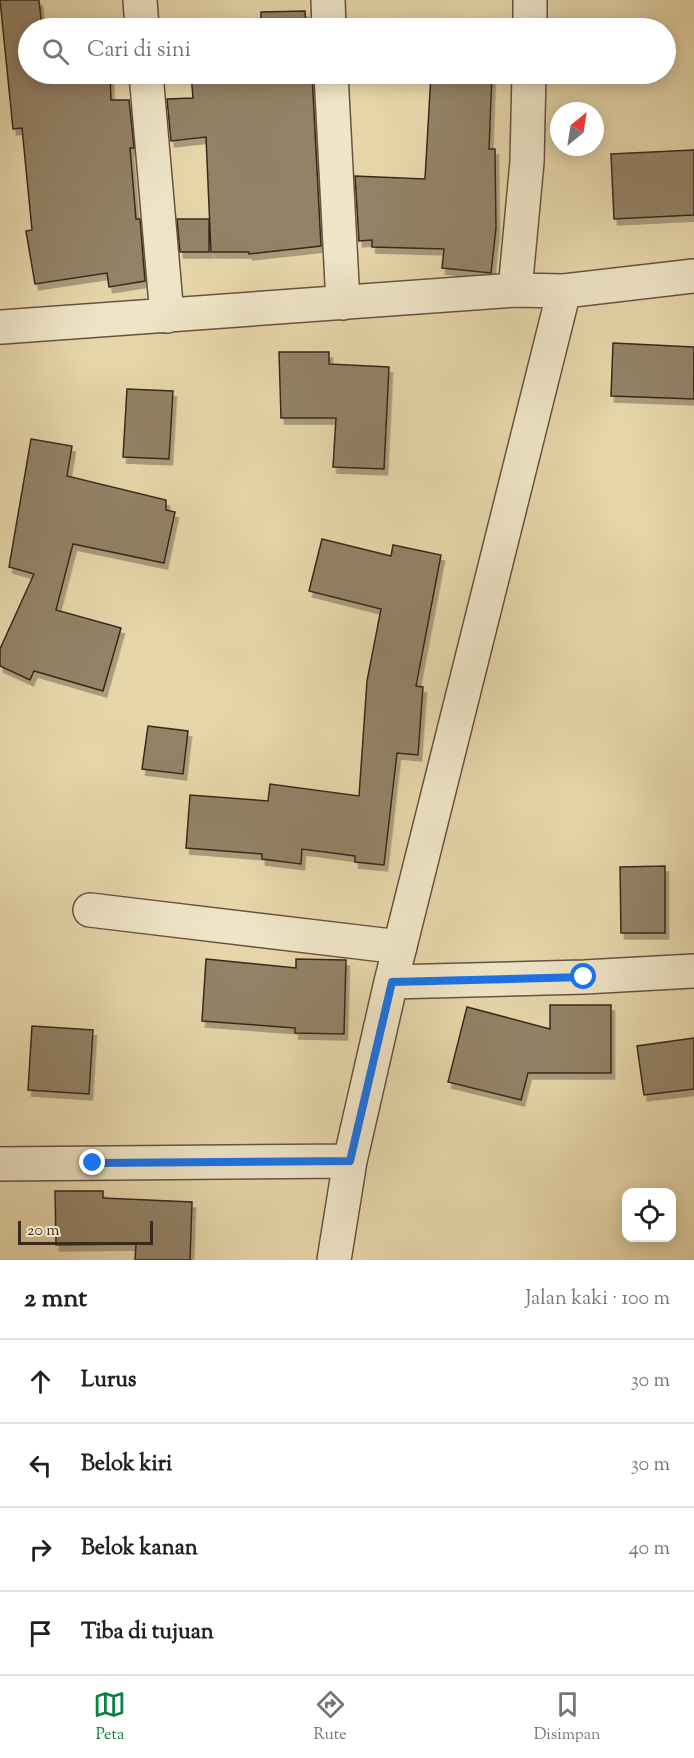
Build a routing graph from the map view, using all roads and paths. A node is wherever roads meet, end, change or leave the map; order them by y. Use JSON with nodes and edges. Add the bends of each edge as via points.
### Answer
{"nodes":[{"id":1,"x":140,"y":0,"type":"edge"},
{"id":2,"x":328,"y":0,"type":"edge"},
{"id":3,"x":530,"y":0,"type":"edge"},
{"id":4,"x":141,"y":18,"type":"edge"},
{"id":5,"x":329,"y":18,"type":"edge"},
{"id":6,"x":531,"y":18,"type":"edge"},
{"id":7,"x":147,"y":84,"type":"edge"},
{"id":8,"x":332,"y":84,"type":"edge"},
{"id":9,"x":530,"y":84,"type":"edge"},
{"id":10,"x":694,"y":276,"type":"edge"},
{"id":11,"x":515,"y":290,"type":"junction"},
{"id":12,"x":564,"y":291,"type":"junction"},
{"id":13,"x":343,"y":303,"type":"junction"},
{"id":14,"x":167,"y":316,"type":"junction"},
{"id":15,"x":0,"y":319,"type":"edge"},
{"id":16,"x":90,"y":910,"type":"dead end"},
{"id":17,"x":400,"y":947,"type":"junction"},
{"id":18,"x":694,"y":971,"type":"edge"},
{"id":19,"x":392,"y":982,"type":"junction"},
{"id":20,"x":350,"y":1161,"type":"junction"},
{"id":21,"x":0,"y":1164,"type":"edge"},
{"id":22,"x":334,"y":1260,"type":"edge"}],
"edges":[{"from":1,"to":4,"type":"street"},
{"from":2,"to":5,"type":"street"},
{"from":3,"to":6,"type":"street"},
{"from":7,"to":14,"type":"street"},
{"from":8,"to":13,"type":"street"},
{"from":9,"to":11,"type":"street"},
{"from":10,"to":12,"type":"street"},
{"from":11,"to":12,"type":"street"},
{"from":11,"to":13,"type":"street"},
{"from":12,"to":17,"type":"street"},
{"from":13,"to":14,"type":"street"},
{"from":14,"to":15,"type":"street"},
{"from":16,"to":17,"type":"street"},
{"from":17,"to":19,"type":"street"},
{"from":18,"to":19,"type":"street"},
{"from":19,"to":20,"type":"street"},
{"from":20,"to":21,"type":"street"},
{"from":20,"to":22,"type":"street"}]}
